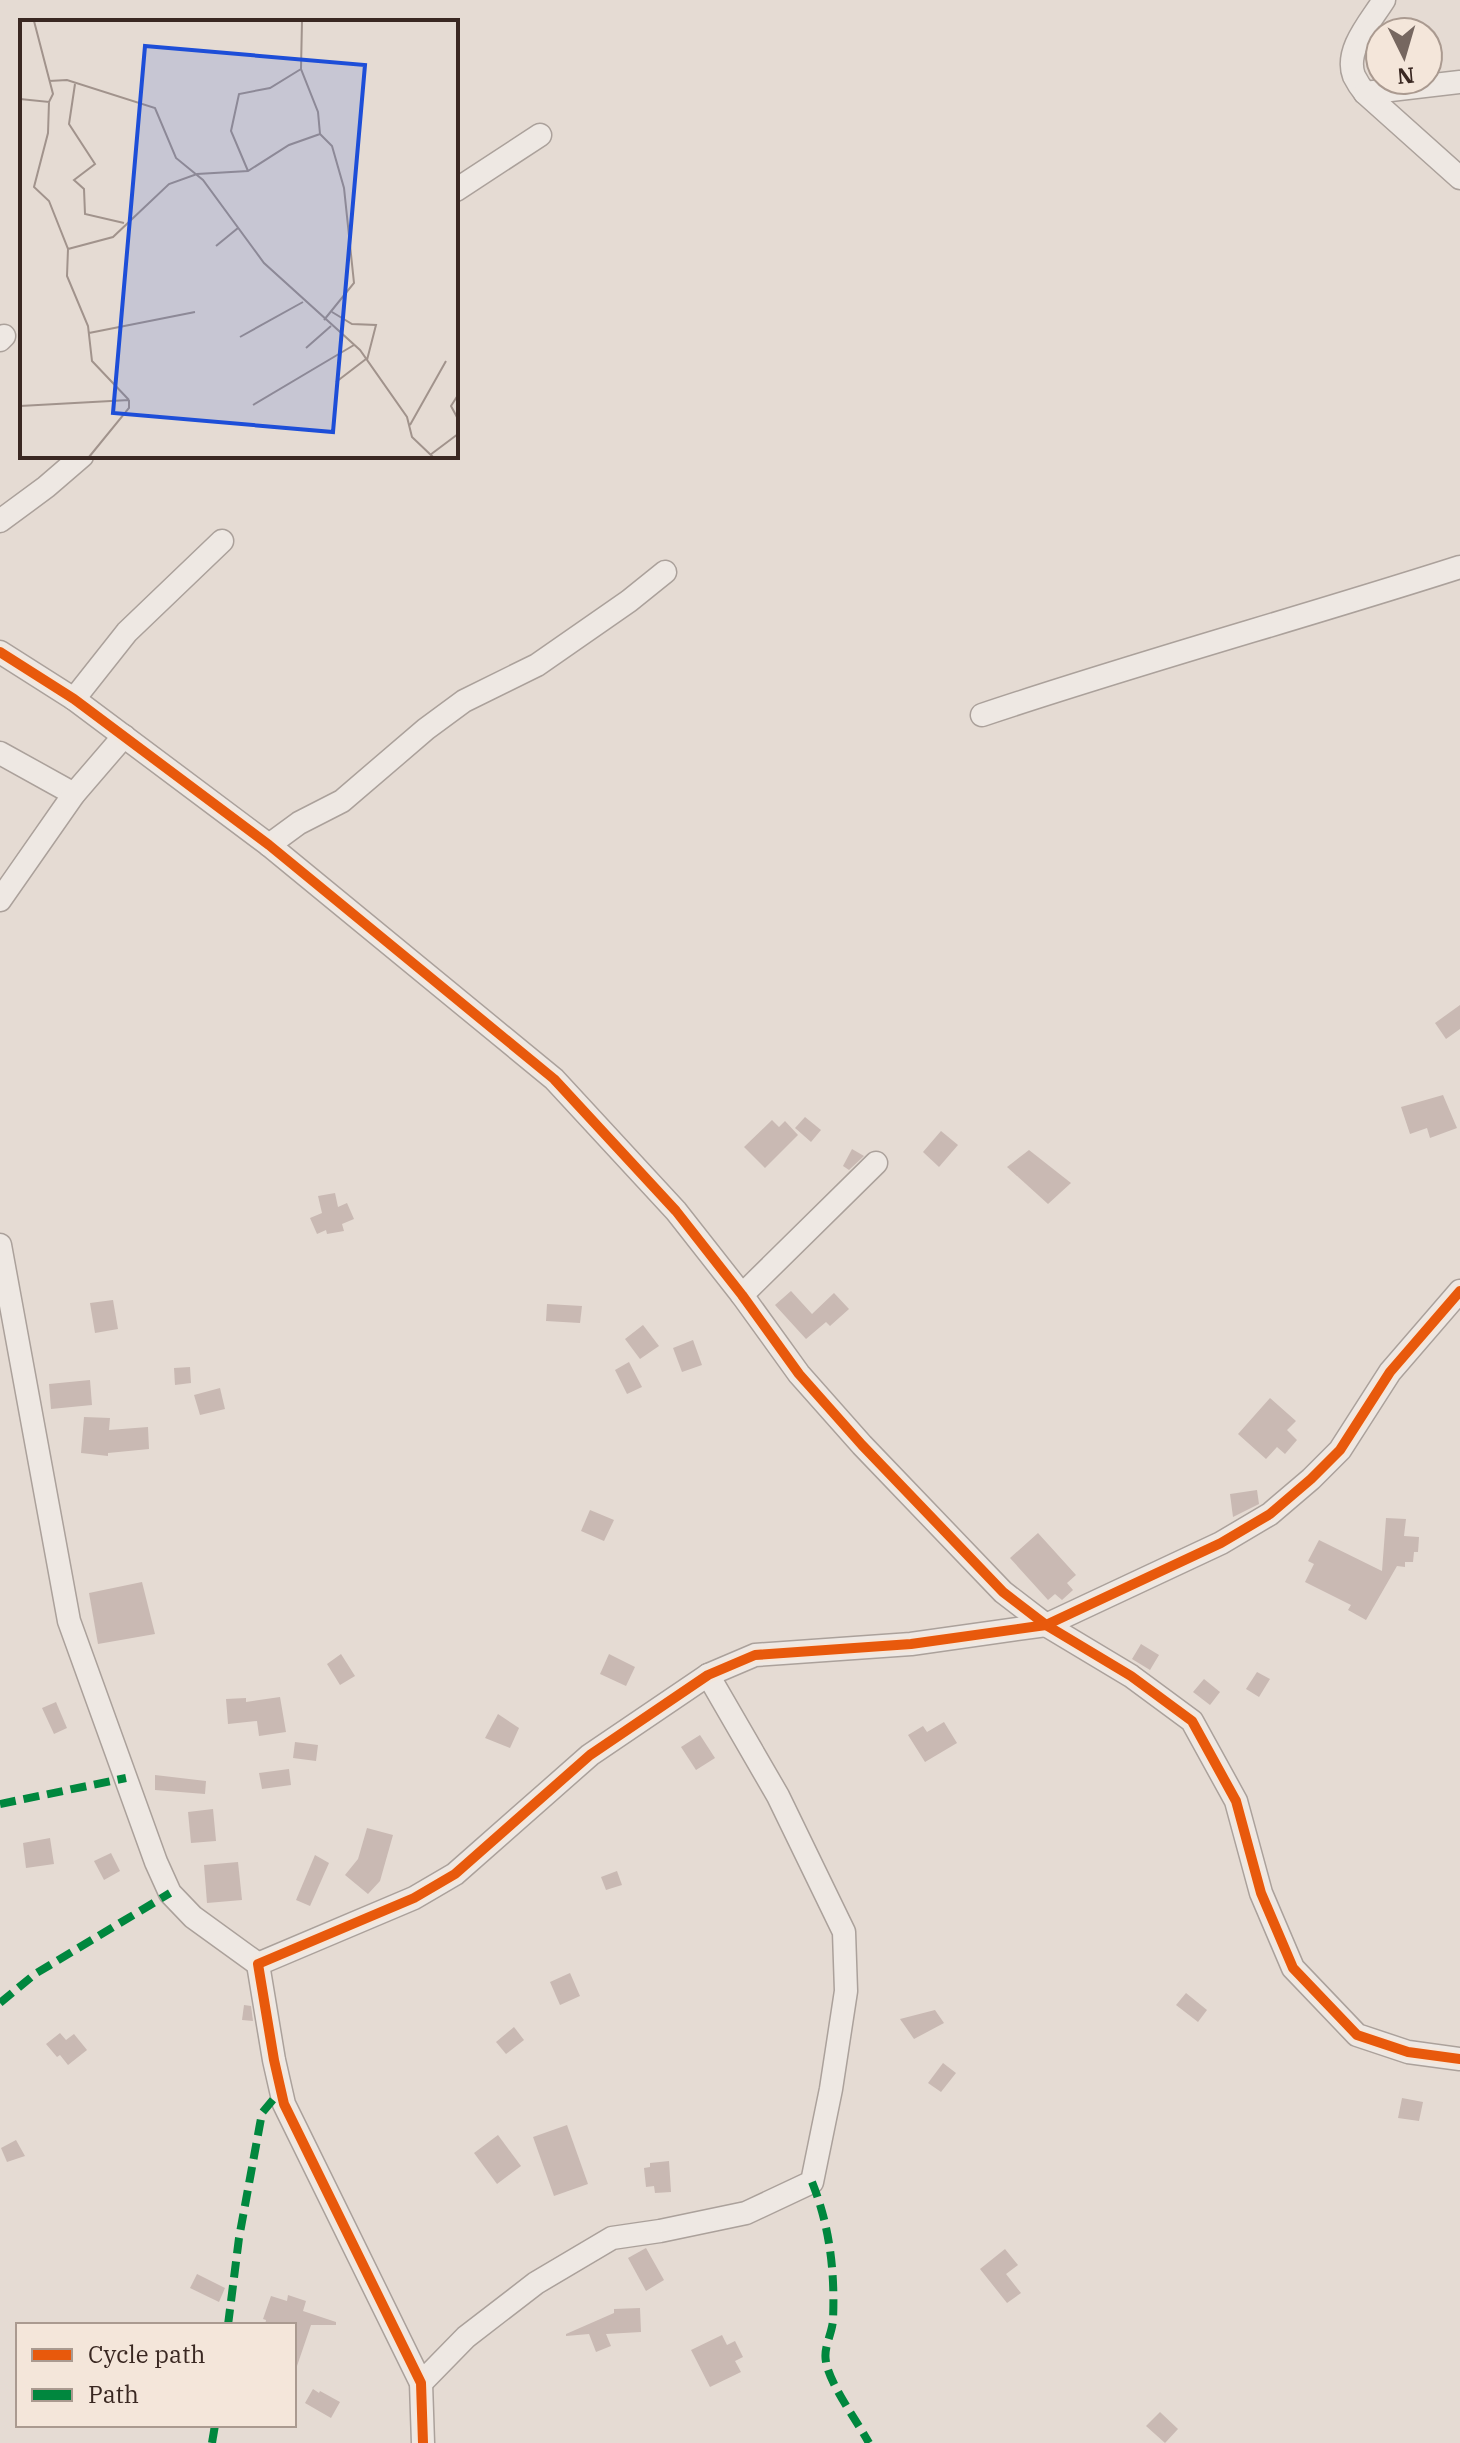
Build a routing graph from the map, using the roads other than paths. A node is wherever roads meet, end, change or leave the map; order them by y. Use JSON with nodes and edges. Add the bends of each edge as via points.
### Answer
{"nodes":[{"id":1,"x":1364,"y":32,"type":"edge"},
{"id":2,"x":1364,"y":91,"type":"edge"},
{"id":3,"x":1368,"y":96,"type":"edge"},
{"id":4,"x":540,"y":135,"type":"dead end"},
{"id":5,"x":1460,"y":178,"type":"edge"},
{"id":6,"x":458,"y":189,"type":"edge"},
{"id":7,"x":80,"y":458,"type":"edge"},
{"id":8,"x":0,"y":521,"type":"edge"},
{"id":9,"x":222,"y":541,"type":"dead end"},
{"id":10,"x":1460,"y":567,"type":"edge"},
{"id":11,"x":665,"y":572,"type":"dead end"},
{"id":12,"x":0,"y":652,"type":"edge"},
{"id":13,"x":74,"y":699,"type":"junction"},
{"id":14,"x":982,"y":715,"type":"dead end"},
{"id":15,"x":124,"y":736,"type":"junction"},
{"id":16,"x":0,"y":753,"type":"edge"},
{"id":17,"x":74,"y":794,"type":"junction"},
{"id":18,"x":269,"y":845,"type":"junction"},
{"id":19,"x":0,"y":900,"type":"edge"},
{"id":20,"x":876,"y":1163,"type":"dead end"},
{"id":21,"x":0,"y":1245,"type":"edge"},
{"id":22,"x":1460,"y":1291,"type":"edge"},
{"id":23,"x":742,"y":1295,"type":"junction"},
{"id":24,"x":1046,"y":1625,"type":"junction"},
{"id":25,"x":708,"y":1675,"type":"junction"},
{"id":26,"x":258,"y":1964,"type":"junction"},
{"id":27,"x":1460,"y":2059,"type":"edge"},
{"id":28,"x":421,"y":2383,"type":"junction"},
{"id":29,"x":423,"y":2443,"type":"edge"}],
"edges":[{"from":1,"to":2,"type":"street","via":[[1351,59]]},
{"from":3,"to":5,"type":"street"},
{"from":4,"to":6,"type":"street"},
{"from":7,"to":8,"type":"street"},
{"from":9,"to":13,"type":"street","via":[[127,632]]},
{"from":10,"to":14,"type":"street"},
{"from":11,"to":18,"type":"street","via":[[537,665],[464,701],[342,801]]},
{"from":12,"to":13,"type":"street"},
{"from":13,"to":15,"type":"street"},
{"from":15,"to":17,"type":"street"},
{"from":15,"to":18,"type":"street"},
{"from":16,"to":17,"type":"street"},
{"from":17,"to":19,"type":"street"},
{"from":18,"to":23,"type":"street","via":[[554,1079],[676,1211]]},
{"from":20,"to":23,"type":"street"},
{"from":21,"to":26,"type":"street","via":[[69,1621],[170,1893],[193,1917]]},
{"from":22,"to":24,"type":"street","via":[[1390,1372],[1340,1450],[1270,1514],[1221,1543]]},
{"from":23,"to":24,"type":"street","via":[[799,1374],[862,1445],[1003,1592]]},
{"from":24,"to":25,"type":"street","via":[[911,1644],[755,1655]]},
{"from":24,"to":27,"type":"street","via":[[1131,1676],[1192,1721],[1236,1801],[1261,1893],[1293,1968],[1303,1979],[1357,2035],[1408,2052]]},
{"from":25,"to":26,"type":"street","via":[[590,1755],[455,1874],[414,1898]]},
{"from":25,"to":28,"type":"street","via":[[778,1796],[844,1932],[846,1991],[812,2182],[746,2213],[612,2238],[536,2283],[466,2337]]},
{"from":26,"to":28,"type":"street","via":[[284,2104]]},
{"from":28,"to":29,"type":"street"}]}
